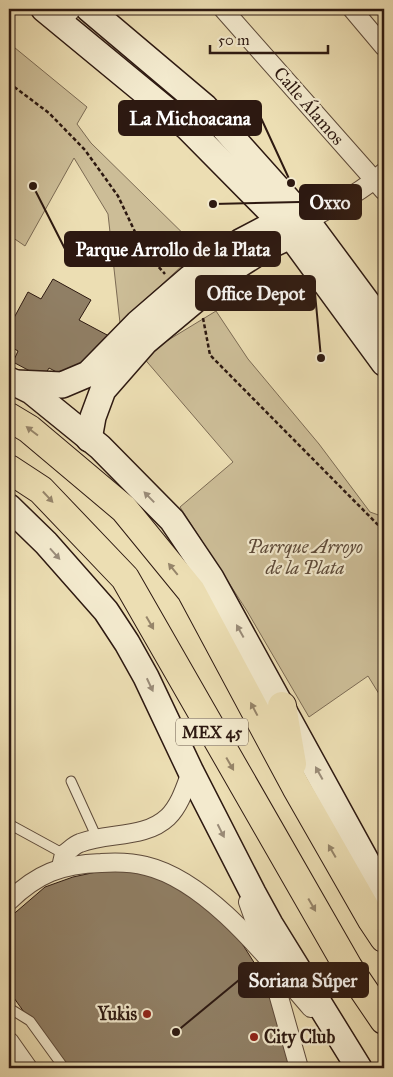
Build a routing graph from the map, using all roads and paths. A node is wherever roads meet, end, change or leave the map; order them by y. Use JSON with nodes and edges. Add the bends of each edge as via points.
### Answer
{"nodes":[{"id":1,"x":223,"y":9,"type":"edge"},
{"id":2,"x":352,"y":9,"type":"edge"},
{"id":3,"x":75,"y":15,"type":"edge"},
{"id":4,"x":384,"y":47,"type":"edge"},
{"id":5,"x":9,"y":83,"type":"edge"},
{"id":6,"x":381,"y":181,"type":"edge"},
{"id":7,"x":292,"y":226,"type":"junction"},
{"id":8,"x":191,"y":290,"type":"junction"},
{"id":9,"x":384,"y":324,"type":"edge"},
{"id":10,"x":384,"y":363,"type":"edge"},
{"id":11,"x":12,"y":381,"type":"edge"},
{"id":12,"x":9,"y":417,"type":"edge"},
{"id":13,"x":89,"y":439,"type":"junction"},
{"id":14,"x":9,"y":469,"type":"edge"},
{"id":15,"x":9,"y":507,"type":"edge"},
{"id":16,"x":384,"y":531,"type":"edge"},
{"id":17,"x":282,"y":706,"type":"junction"},
{"id":18,"x":191,"y":772,"type":"junction"},
{"id":19,"x":71,"y":781,"type":"dead end"},
{"id":20,"x":296,"y":787,"type":"junction"},
{"id":21,"x":9,"y":824,"type":"edge"},
{"id":22,"x":97,"y":838,"type":"junction"},
{"id":23,"x":63,"y":861,"type":"junction"},
{"id":24,"x":237,"y":864,"type":"junction"},
{"id":25,"x":384,"y":893,"type":"edge"},
{"id":26,"x":9,"y":901,"type":"edge"},
{"id":27,"x":384,"y":938,"type":"edge"},
{"id":28,"x":268,"y":958,"type":"junction"},
{"id":29,"x":9,"y":1008,"type":"edge"},
{"id":30,"x":384,"y":1020,"type":"edge"},
{"id":31,"x":9,"y":1041,"type":"edge"},
{"id":32,"x":346,"y":1048,"type":"junction"},
{"id":33,"x":28,"y":1068,"type":"edge"},
{"id":34,"x":64,"y":1068,"type":"edge"},
{"id":35,"x":299,"y":1068,"type":"edge"},
{"id":36,"x":359,"y":1068,"type":"edge"}],
"edges":[{"from":1,"to":6,"type":"street","name":"Calle Álamos"},
{"from":2,"to":4,"type":"street"},
{"from":3,"to":7,"type":"street"},
{"from":5,"to":8,"type":"path","via":[[49,113],[85,150],[118,196],[136,234],[157,265]]},
{"from":6,"to":7,"type":"street"},
{"from":7,"to":8,"type":"street","via":[[240,242]]},
{"from":7,"to":9,"type":"street"},
{"from":7,"to":10,"type":"street"},
{"from":8,"to":11,"type":"street","via":[[138,323],[88,374],[62,385]]},
{"from":8,"to":13,"type":"street","via":[[103,390]]},
{"from":8,"to":16,"type":"path","via":[[202,312],[210,355]]},
{"from":11,"to":13,"type":"street","via":[[31,391]]},
{"from":20,"to":12,"type":"main road","number":"MEX 45","one_way":true,"via":[[191,592],[124,509],[29,428]]},
{"from":17,"to":13,"type":"street","one_way":true,"via":[[211,578],[172,520]]},
{"from":14,"to":30,"type":"main road","number":"MEX 45","one_way":true,"via":[[41,490],[124,578],[348,967]]},
{"from":15,"to":18,"type":"street","one_way":true,"via":[[46,543],[106,611],[146,677]]},
{"from":17,"to":20,"type":"main road"},
{"from":25,"to":17,"type":"street","one_way":true,"via":[[341,804]]},
{"from":18,"to":22,"type":"street","via":[[182,796],[168,817],[146,830]]},
{"from":18,"to":24,"type":"street","one_way":true},
{"from":19,"to":22,"type":"lane"},
{"from":27,"to":20,"type":"main road","number":"MEX 45","one_way":true},
{"from":21,"to":23,"type":"lane"},
{"from":22,"to":23,"type":"street","via":[[78,844]]},
{"from":23,"to":26,"type":"street","via":[[26,884]]},
{"from":23,"to":28,"type":"street","via":[[120,862],[147,866],[173,876],[225,914]]},
{"from":24,"to":28,"type":"street"},
{"from":24,"to":32,"type":"street"},
{"from":28,"to":32,"type":"street"},
{"from":28,"to":35,"type":"street"},
{"from":29,"to":34,"type":"lane","via":[[30,1021]]},
{"from":31,"to":33,"type":"street"},
{"from":32,"to":36,"type":"street"}]}
